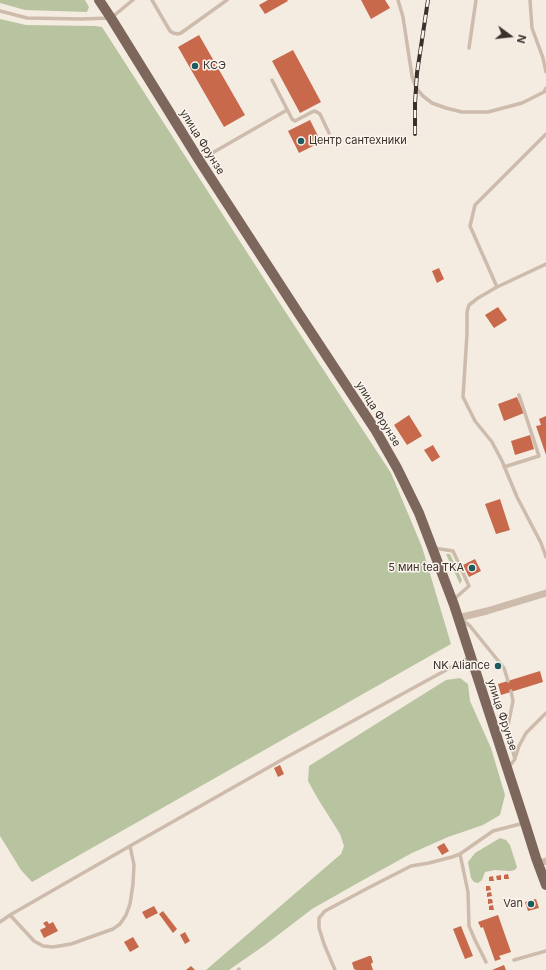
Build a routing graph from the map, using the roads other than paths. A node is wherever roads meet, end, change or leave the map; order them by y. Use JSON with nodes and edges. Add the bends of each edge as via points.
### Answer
{"nodes":[{"id":1,"x":99,"y":0,"type":"edge"},
{"id":2,"x":133,"y":0,"type":"edge"},
{"id":3,"x":152,"y":0,"type":"edge"},
{"id":4,"x":227,"y":0,"type":"edge"},
{"id":5,"x":398,"y":0,"type":"edge"},
{"id":6,"x":476,"y":0,"type":"edge"},
{"id":7,"x":530,"y":0,"type":"edge"},
{"id":8,"x":0,"y":11,"type":"edge"},
{"id":9,"x":111,"y":18,"type":"junction"},
{"id":10,"x":469,"y":48,"type":"dead end"},
{"id":11,"x":546,"y":72,"type":"edge"},
{"id":12,"x":272,"y":80,"type":"dead end"},
{"id":13,"x":546,"y":88,"type":"edge"},
{"id":14,"x":287,"y":110,"type":"junction"},
{"id":15,"x":329,"y":133,"type":"dead end"},
{"id":16,"x":546,"y":134,"type":"edge"},
{"id":17,"x":199,"y":160,"type":"junction"},
{"id":18,"x":546,"y":264,"type":"edge"},
{"id":19,"x":497,"y":287,"type":"junction"},
{"id":20,"x":519,"y":395,"type":"dead end"},
{"id":21,"x":504,"y":467,"type":"junction"},
{"id":22,"x":432,"y":548,"type":"junction"},
{"id":23,"x":546,"y":556,"type":"edge"},
{"id":24,"x":546,"y":593,"type":"edge"},
{"id":25,"x":453,"y":601,"type":"junction"},
{"id":26,"x":458,"y":618,"type":"junction"},
{"id":27,"x":471,"y":657,"type":"junction"},
{"id":28,"x":508,"y":681,"type":"dead end"},
{"id":29,"x":511,"y":691,"type":"dead end"},
{"id":30,"x":546,"y":713,"type":"edge"},
{"id":31,"x":515,"y":759,"type":"junction"},
{"id":32,"x":507,"y":769,"type":"junction"},
{"id":33,"x":525,"y":822,"type":"junction"},
{"id":34,"x":130,"y":846,"type":"junction"},
{"id":35,"x":460,"y":854,"type":"junction"},
{"id":36,"x":542,"y":863,"type":"edge"},
{"id":37,"x":546,"y":885,"type":"edge"},
{"id":38,"x":10,"y":915,"type":"junction"},
{"id":39,"x":0,"y":922,"type":"edge"},
{"id":40,"x":546,"y":951,"type":"edge"},
{"id":41,"x":514,"y":960,"type":"dead end"},
{"id":42,"x":486,"y":962,"type":"dead end"},
{"id":43,"x":335,"y":970,"type":"edge"}],
"edges":[{"from":1,"to":9,"type":"main road","name":"улица Фрунзе"},
{"from":2,"to":9,"type":"lane"},
{"from":3,"to":4,"type":"lane","via":[[170,31],[178,34]]},
{"from":5,"to":13,"type":"lane","via":[[412,76],[416,88],[432,103],[462,112],[488,112],[522,103],[544,92]]},
{"from":6,"to":10,"type":"lane"},
{"from":7,"to":11,"type":"lane","via":[[532,28]]},
{"from":8,"to":9,"type":"lane","via":[[27,18]]},
{"from":9,"to":17,"type":"main road","name":"улица Фрунзе"},
{"from":12,"to":14,"type":"lane"},
{"from":14,"to":15,"type":"lane","via":[[295,121],[314,111],[317,112]]},
{"from":14,"to":17,"type":"lane"},
{"from":16,"to":19,"type":"lane","via":[[476,205],[470,226]]},
{"from":17,"to":22,"type":"main road","name":"улица Фрунзе","via":[[376,431],[419,513]]},
{"from":18,"to":19,"type":"lane"},
{"from":19,"to":21,"type":"lane","via":[[478,298],[467,312],[463,397],[475,421],[492,442]]},
{"from":20,"to":21,"type":"lane","via":[[539,456]]},
{"from":21,"to":23,"type":"lane"},
{"from":22,"to":25,"type":"main road","name":"улица Фрунзе"},
{"from":22,"to":25,"type":"lane","via":[[454,551],[469,586]]},
{"from":24,"to":26,"type":"street"},
{"from":25,"to":26,"type":"main road","name":"улица Фрунзе"},
{"from":26,"to":27,"type":"main road","name":"улица Фрунзе"},
{"from":26,"to":28,"type":"lane","via":[[470,626],[504,668]]},
{"from":27,"to":32,"type":"main road","name":"улица Фрунзе"},
{"from":27,"to":34,"type":"lane"},
{"from":29,"to":31,"type":"lane","via":[[513,701],[507,730]]},
{"from":30,"to":31,"type":"lane","via":[[526,733]]},
{"from":31,"to":32,"type":"lane"},
{"from":32,"to":33,"type":"main road","name":"улица Фрунзе"},
{"from":33,"to":35,"type":"lane","via":[[493,830]]},
{"from":33,"to":36,"type":"main road","name":"улица Фрунзе"},
{"from":34,"to":38,"type":"lane"},
{"from":34,"to":38,"type":"lane","via":[[134,865],[130,904],[120,924],[113,929],[71,944],[43,946],[34,941]]},
{"from":35,"to":42,"type":"lane","via":[[468,892],[469,926]]},
{"from":35,"to":43,"type":"lane","via":[[411,866],[325,911],[319,918],[319,928]]},
{"from":36,"to":37,"type":"main road","name":"улица Фрунзе"},
{"from":38,"to":39,"type":"lane"},
{"from":40,"to":41,"type":"lane"}]}
